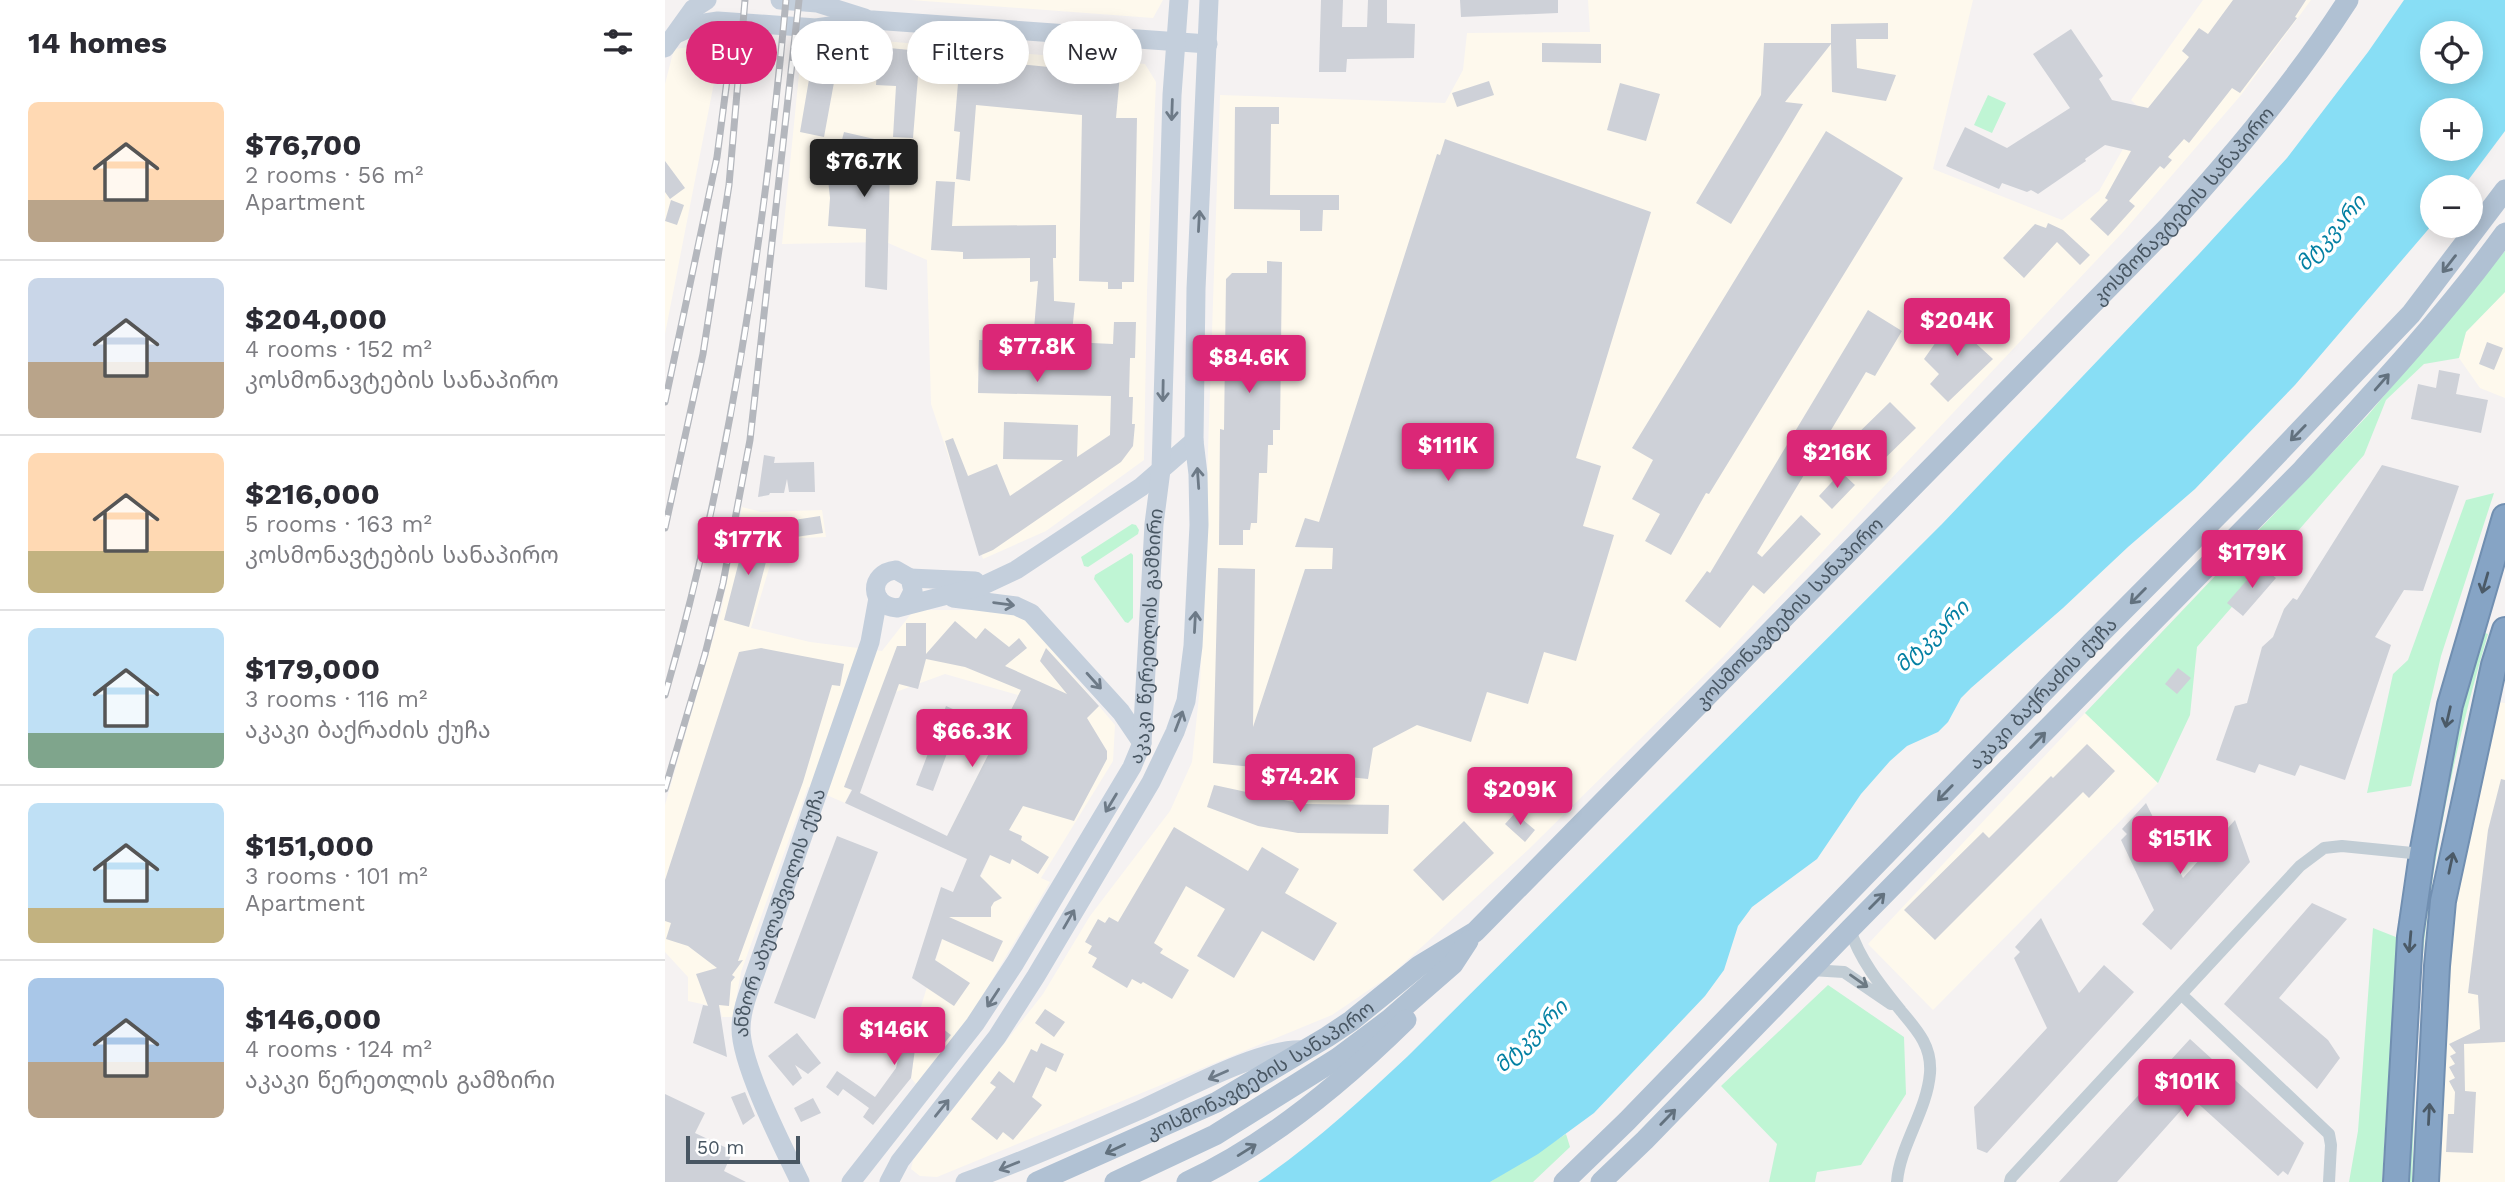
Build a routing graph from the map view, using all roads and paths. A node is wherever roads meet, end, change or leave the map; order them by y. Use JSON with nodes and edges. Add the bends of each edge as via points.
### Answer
{"nodes":[{"id":1,"x":707,"y":0,"type":"edge"},
{"id":2,"x":780,"y":0,"type":"edge"},
{"id":3,"x":1179,"y":0,"type":"edge"},
{"id":4,"x":1209,"y":0,"type":"edge"},
{"id":5,"x":2349,"y":0,"type":"edge"},
{"id":6,"x":873,"y":20,"type":"junction"},
{"id":7,"x":670,"y":41,"type":"edge"},
{"id":8,"x":1176,"y":42,"type":"junction"},
{"id":9,"x":1208,"y":44,"type":"junction"},
{"id":10,"x":2505,"y":190,"type":"edge"},
{"id":11,"x":2505,"y":233,"type":"edge"},
{"id":12,"x":1193,"y":441,"type":"junction"},
{"id":13,"x":1161,"y":470,"type":"junction"},
{"id":14,"x":2505,"y":517,"type":"edge"},
{"id":15,"x":909,"y":578,"type":"junction"},
{"id":16,"x":1000,"y":578,"type":"junction"},
{"id":17,"x":941,"y":597,"type":"junction"},
{"id":18,"x":878,"y":598,"type":"junction"},
{"id":19,"x":902,"y":605,"type":"junction"},
{"id":20,"x":2505,"y":630,"type":"edge"},
{"id":21,"x":870,"y":642,"type":"junction"},
{"id":22,"x":2499,"y":670,"type":"edge"},
{"id":23,"x":1142,"y":743,"type":"junction"},
{"id":24,"x":2421,"y":853,"type":"junction"},
{"id":25,"x":1850,"y":929,"type":"junction"},
{"id":26,"x":1471,"y":935,"type":"junction"},
{"id":27,"x":1453,"y":964,"type":"junction"},
{"id":28,"x":1809,"y":971,"type":"junction"},
{"id":29,"x":2182,"y":995,"type":"junction"},
{"id":30,"x":1902,"y":1012,"type":"junction"},
{"id":31,"x":1306,"y":1050,"type":"junction"},
{"id":32,"x":1322,"y":1069,"type":"junction"},
{"id":33,"x":1319,"y":1096,"type":"junction"},
{"id":34,"x":1627,"y":1121,"type":"junction"},
{"id":35,"x":1645,"y":1140,"type":"junction"},
{"id":36,"x":899,"y":1161,"type":"junction"},
{"id":37,"x":800,"y":1182,"type":"edge"},
{"id":38,"x":851,"y":1182,"type":"edge"},
{"id":39,"x":889,"y":1182,"type":"edge"},
{"id":40,"x":911,"y":1182,"type":"edge"},
{"id":41,"x":965,"y":1182,"type":"edge"},
{"id":42,"x":1037,"y":1182,"type":"edge"},
{"id":43,"x":1115,"y":1182,"type":"edge"},
{"id":44,"x":1187,"y":1182,"type":"edge"},
{"id":45,"x":1564,"y":1182,"type":"edge"},
{"id":46,"x":1601,"y":1182,"type":"edge"},
{"id":47,"x":1898,"y":1182,"type":"edge"},
{"id":48,"x":2010,"y":1182,"type":"edge"},
{"id":49,"x":2329,"y":1182,"type":"edge"},
{"id":50,"x":2396,"y":1182,"type":"edge"},
{"id":51,"x":2425,"y":1182,"type":"edge"}],
"edges":[{"from":1,"to":7,"type":"main road","via":[[693,9]]},
{"from":2,"to":6,"type":"main road","via":[[817,3]]},
{"from":3,"to":8,"type":"main road","name":"აკაკი წერეთლის გამზირი"},
{"from":4,"to":9,"type":"main road","name":"აკაკი წერეთლის გამზირი"},
{"from":5,"to":26,"type":"main road","name":"კოსმონავტების სანაპირო","via":[[2220,171],[2169,226]]},
{"from":6,"to":7,"type":"main road","via":[[816,27],[718,21],[698,24]]},
{"from":6,"to":8,"type":"main road"},
{"from":8,"to":9,"type":"main road"},
{"from":8,"to":13,"type":"main road","name":"აკაკი წერეთლის გამზირი","one_way":true},
{"from":12,"to":9,"type":"main road","name":"აკაკი წერეთლის გამზირი","one_way":true},
{"from":10,"to":34,"type":"main road","name":"აკაკი ბაქრაძის ქუჩა","one_way":true,"via":[[2411,314]]},
{"from":25,"to":11,"type":"main road","name":"აკაკი ბაქრაძის ქუჩა","one_way":true,"via":[[2311,460]]},
{"from":12,"to":13,"type":"main road"},
{"from":36,"to":12,"type":"main road","name":"აკაკი წერეთლის გამზირი","one_way":true,"via":[[997,1037],[1151,782],[1175,732],[1189,690],[1193,646],[1199,515]]},
{"from":13,"to":16,"type":"main road"},
{"from":13,"to":23,"type":"main road","name":"აკაკი წერეთლის გამზირი"},
{"from":14,"to":24,"type":"highway","one_way":true,"via":[[2450,705]]},
{"from":15,"to":16,"type":"main road"},
{"from":15,"to":18,"type":"main road","via":[[896,570],[882,575],[875,588]]},
{"from":15,"to":19,"type":"main road","via":[[913,591]]},
{"from":16,"to":17,"type":"main road"},
{"from":17,"to":19,"type":"main road"},
{"from":17,"to":23,"type":"main road","one_way":true,"via":[[1016,606],[1031,613],[1121,712]]},
{"from":18,"to":19,"type":"main road","via":[[883,604]]},
{"from":18,"to":21,"type":"main road","name":"ანზორ აბულაშვილის ქუჩა"},
{"from":19,"to":21,"type":"main road","name":"ანზორ აბულაშვილის ქუჩა"},
{"from":20,"to":22,"type":"highway"},
{"from":21,"to":37,"type":"main road","name":"ანზორ აბულაშვილის ქუჩა","via":[[752,981],[741,1027],[757,1087]]},
{"from":51,"to":22,"type":"highway","one_way":true,"via":[[2443,901]]},
{"from":23,"to":38,"type":"main road","name":"აკაკი წერეთლის გამზირი","one_way":true,"via":[[993,998]]},
{"from":24,"to":29,"type":"street","via":[[2325,848],[2300,866]]},
{"from":24,"to":50,"type":"highway","one_way":true,"via":[[2410,937]]},
{"from":25,"to":28,"type":"main road","name":"აკაკი ბაქრაძის ქუჩა"},
{"from":25,"to":30,"type":"street","via":[[1855,946]]},
{"from":26,"to":27,"type":"main road","name":"კოსმონავტების სანაპირო"},
{"from":26,"to":31,"type":"main road","name":"კოსმონავტების სანაპირო","via":[[1419,966],[1351,1021]]},
{"from":27,"to":32,"type":"main road","name":"კოსმონავტების სანაპირო","via":[[1390,1019]]},
{"from":27,"to":33,"type":"main road","via":[[1422,1005]]},
{"from":28,"to":30,"type":"street","one_way":true,"via":[[1844,972]]},
{"from":35,"to":28,"type":"main road","name":"აკაკი ბაქრაძის ქუჩა","one_way":true},
{"from":29,"to":48,"type":"street"},
{"from":29,"to":49,"type":"street","via":[[2329,1134]]},
{"from":30,"to":47,"type":"street","via":[[1922,1036],[1930,1072]]},
{"from":31,"to":32,"type":"main road"},
{"from":31,"to":41,"type":"main road","one_way":true,"via":[[1281,1051],[1243,1064]]},
{"from":31,"to":42,"type":"main road","name":"კოსმონავტების სანაპირო","one_way":true,"via":[[1217,1101]]},
{"from":32,"to":33,"type":"main road"},
{"from":32,"to":43,"type":"main road","name":"კოსმონავტების სანაპირო","via":[[1215,1136]]},
{"from":44,"to":33,"type":"main road","one_way":true,"via":[[1253,1146]]},
{"from":34,"to":35,"type":"street"},
{"from":34,"to":45,"type":"main road","name":"აკაკი ბაქრაძის ქუჩა"},
{"from":35,"to":46,"type":"main road","name":"აკაკი ბაქრაძის ქუჩა"},
{"from":36,"to":39,"type":"main road","name":"აკაკი წერეთლის გამზირი"},
{"from":36,"to":40,"type":"main road"}]}
